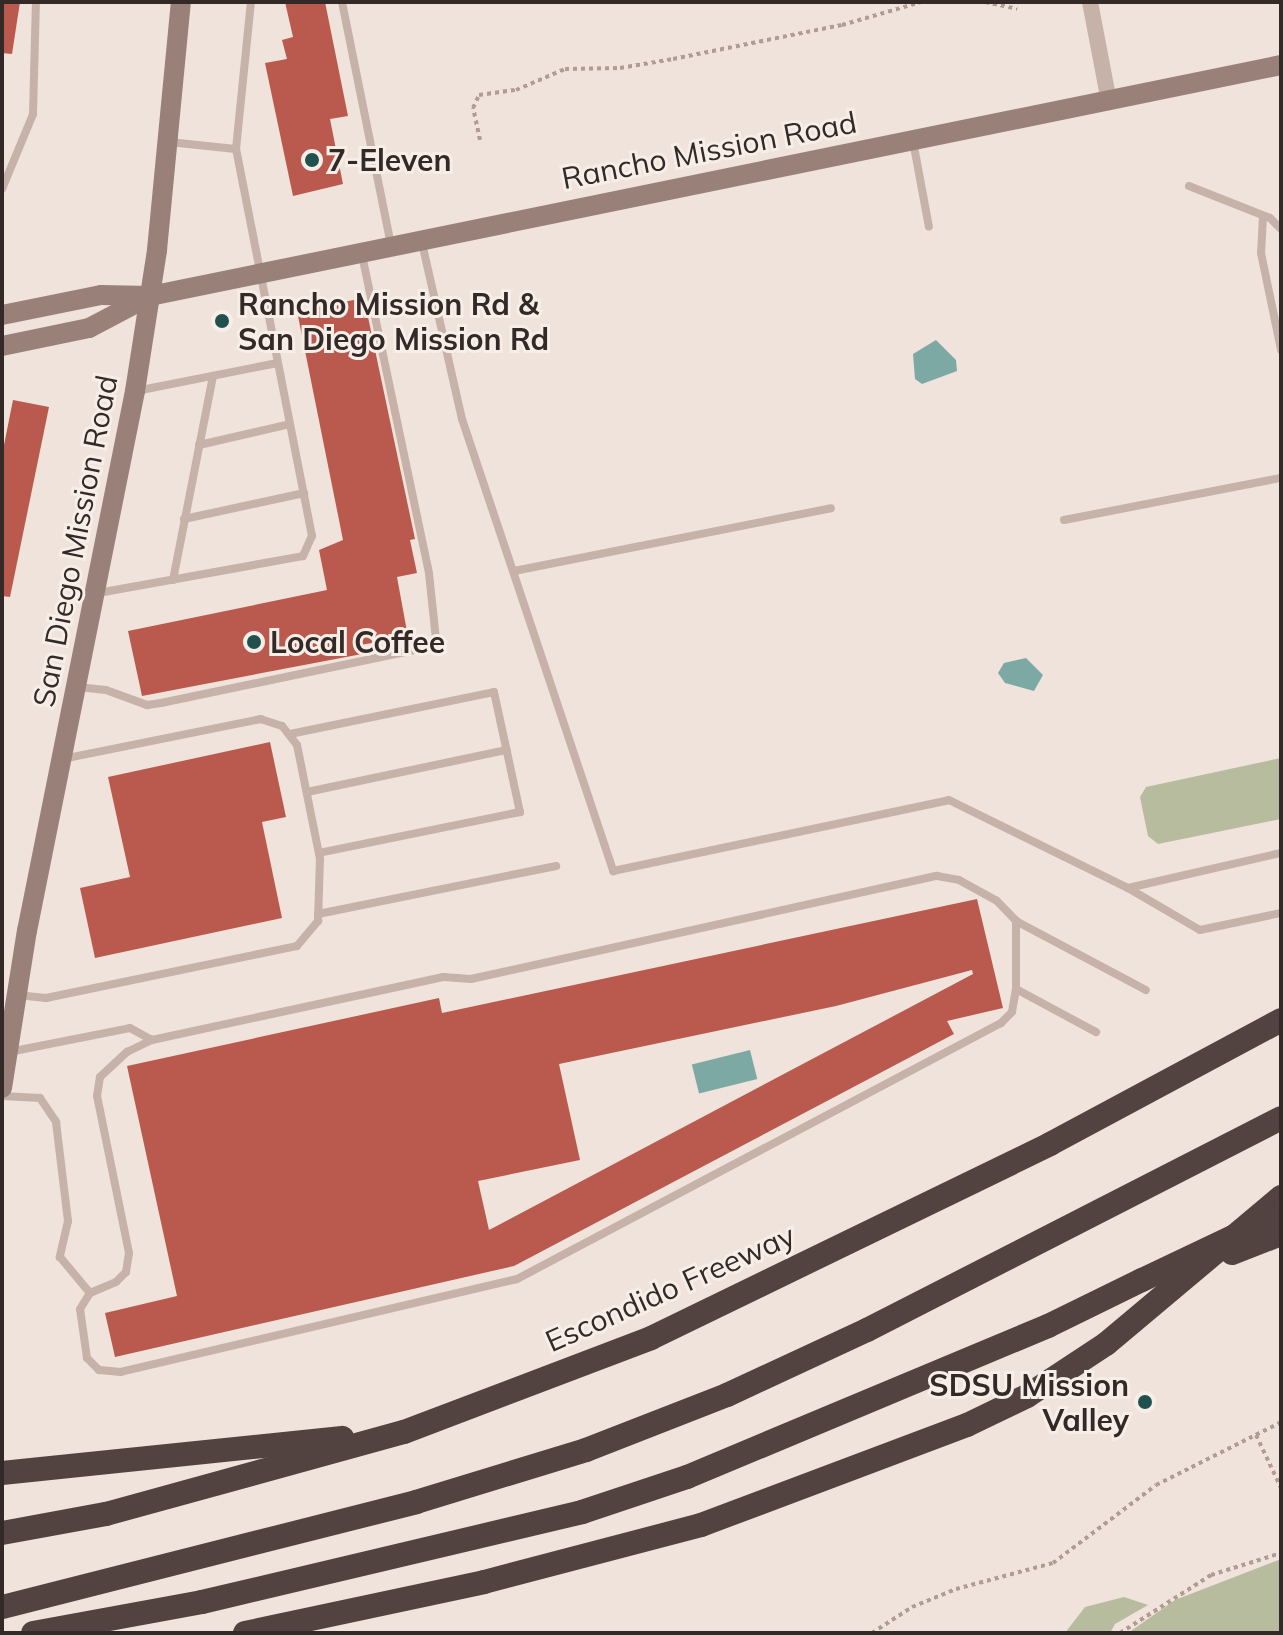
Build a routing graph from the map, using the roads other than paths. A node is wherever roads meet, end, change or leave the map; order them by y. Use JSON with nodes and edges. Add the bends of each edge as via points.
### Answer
{"nodes":[{"id":1,"x":36,"y":2,"type":"edge"},
{"id":2,"x":181,"y":2,"type":"edge"},
{"id":3,"x":251,"y":2,"type":"edge"},
{"id":4,"x":342,"y":2,"type":"edge"},
{"id":5,"x":1090,"y":2,"type":"edge"},
{"id":6,"x":1281,"y":65,"type":"edge"},
{"id":7,"x":1109,"y":102,"type":"junction"},
{"id":8,"x":913,"y":140,"type":"junction"},
{"id":9,"x":167,"y":142,"type":"junction"},
{"id":10,"x":236,"y":149,"type":"junction"},
{"id":11,"x":1189,"y":186,"type":"dead end"},
{"id":12,"x":2,"y":189,"type":"edge"},
{"id":13,"x":1263,"y":216,"type":"junction"},
{"id":14,"x":929,"y":227,"type":"dead end"},
{"id":15,"x":1281,"y":229,"type":"edge"},
{"id":16,"x":421,"y":238,"type":"junction"},
{"id":17,"x":391,"y":244,"type":"junction"},
{"id":18,"x":361,"y":251,"type":"junction"},
{"id":19,"x":259,"y":274,"type":"junction"},
{"id":20,"x":150,"y":296,"type":"junction"},
{"id":21,"x":2,"y":315,"type":"edge"},
{"id":22,"x":2,"y":346,"type":"edge"},
{"id":23,"x":1281,"y":350,"type":"edge"},
{"id":24,"x":277,"y":363,"type":"junction"},
{"id":25,"x":213,"y":376,"type":"junction"},
{"id":26,"x":135,"y":391,"type":"junction"},
{"id":27,"x":290,"y":424,"type":"junction"},
{"id":28,"x":199,"y":445,"type":"junction"},
{"id":29,"x":1281,"y":478,"type":"edge"},
{"id":30,"x":304,"y":493,"type":"junction"},
{"id":31,"x":831,"y":508,"type":"dead end"},
{"id":32,"x":184,"y":519,"type":"junction"},
{"id":33,"x":1064,"y":520,"type":"dead end"},
{"id":34,"x":514,"y":571,"type":"junction"},
{"id":35,"x":173,"y":580,"type":"junction"},
{"id":36,"x":98,"y":593,"type":"junction"},
{"id":37,"x":78,"y":687,"type":"junction"},
{"id":38,"x":290,"y":734,"type":"junction"},
{"id":39,"x":507,"y":750,"type":"junction"},
{"id":40,"x":63,"y":759,"type":"junction"},
{"id":41,"x":307,"y":792,"type":"junction"},
{"id":42,"x":319,"y":853,"type":"junction"},
{"id":43,"x":1281,"y":853,"type":"edge"},
{"id":44,"x":556,"y":866,"type":"dead end"},
{"id":45,"x":1128,"y":888,"type":"junction"},
{"id":46,"x":1281,"y":913,"type":"edge"},
{"id":47,"x":318,"y":914,"type":"junction"},
{"id":48,"x":1016,"y":921,"type":"junction"},
{"id":49,"x":1016,"y":989,"type":"junction"},
{"id":50,"x":1146,"y":990,"type":"dead end"},
{"id":51,"x":17,"y":995,"type":"junction"},
{"id":52,"x":1281,"y":1020,"type":"edge"},
{"id":53,"x":1096,"y":1032,"type":"dead end"},
{"id":54,"x":152,"y":1040,"type":"junction"},
{"id":55,"x":8,"y":1052,"type":"junction"},
{"id":56,"x":2,"y":1088,"type":"edge"},
{"id":57,"x":2,"y":1096,"type":"edge"},
{"id":58,"x":1281,"y":1118,"type":"edge"},
{"id":59,"x":1281,"y":1197,"type":"edge"},
{"id":60,"x":1281,"y":1214,"type":"edge"},
{"id":61,"x":1281,"y":1234,"type":"edge"},
{"id":62,"x":1142,"y":1280,"type":"junction"},
{"id":63,"x":90,"y":1293,"type":"junction"},
{"id":64,"x":404,"y":1432,"type":"junction"},
{"id":65,"x":2,"y":1473,"type":"edge"},
{"id":66,"x":2,"y":1533,"type":"edge"},
{"id":67,"x":2,"y":1607,"type":"edge"},
{"id":68,"x":33,"y":1633,"type":"edge"},
{"id":69,"x":245,"y":1633,"type":"edge"}],
"edges":[{"from":1,"to":12,"type":"lane","via":[[33,114]]},
{"from":2,"to":9,"type":"main road","name":"San Diego Mission Road"},
{"from":3,"to":10,"type":"lane"},
{"from":4,"to":17,"type":"lane"},
{"from":5,"to":7,"type":"street"},
{"from":6,"to":7,"type":"main road","name":"Rancho Mission Road"},
{"from":7,"to":8,"type":"main road","name":"Rancho Mission Road"},
{"from":8,"to":14,"type":"lane"},
{"from":8,"to":16,"type":"main road","name":"Rancho Mission Road"},
{"from":9,"to":10,"type":"lane"},
{"from":9,"to":20,"type":"main road","name":"San Diego Mission Road"},
{"from":10,"to":19,"type":"lane"},
{"from":11,"to":13,"type":"lane"},
{"from":13,"to":15,"type":"lane"},
{"from":13,"to":23,"type":"lane","via":[[1261,253]]},
{"from":16,"to":17,"type":"main road","name":"Rancho Mission Road"},
{"from":16,"to":34,"type":"lane","via":[[462,419]]},
{"from":17,"to":18,"type":"main road","name":"Rancho Mission Road"},
{"from":18,"to":19,"type":"main road","name":"Rancho Mission Road"},
{"from":18,"to":37,"type":"lane","via":[[433,591],[436,639],[425,648],[147,705],[106,690]]},
{"from":19,"to":20,"type":"main road","name":"Rancho Mission Road"},
{"from":19,"to":24,"type":"lane"},
{"from":20,"to":21,"type":"main road","name":"Rancho Mission Road","via":[[101,295]]},
{"from":20,"to":22,"type":"main road","name":"Rancho Mission Road","via":[[89,328]]},
{"from":20,"to":26,"type":"main road","name":"San Diego Mission Road"},
{"from":24,"to":25,"type":"lane"},
{"from":24,"to":27,"type":"lane"},
{"from":25,"to":26,"type":"lane"},
{"from":25,"to":28,"type":"lane"},
{"from":26,"to":36,"type":"main road","name":"San Diego Mission Road"},
{"from":27,"to":28,"type":"lane"},
{"from":27,"to":30,"type":"lane"},
{"from":28,"to":32,"type":"lane"},
{"from":29,"to":33,"type":"lane"},
{"from":30,"to":32,"type":"lane"},
{"from":30,"to":35,"type":"lane","via":[[312,536],[303,556]]},
{"from":31,"to":34,"type":"lane"},
{"from":32,"to":35,"type":"lane"},
{"from":34,"to":45,"type":"lane","via":[[613,871],[949,800]]},
{"from":35,"to":36,"type":"lane"},
{"from":36,"to":37,"type":"main road","name":"San Diego Mission Road"},
{"from":37,"to":40,"type":"main road","name":"San Diego Mission Road"},
{"from":38,"to":39,"type":"lane","via":[[494,692]]},
{"from":38,"to":40,"type":"lane","via":[[261,719]]},
{"from":38,"to":41,"type":"lane"},
{"from":39,"to":41,"type":"lane"},
{"from":39,"to":42,"type":"lane","via":[[520,812]]},
{"from":40,"to":51,"type":"main road","name":"San Diego Mission Road"},
{"from":41,"to":42,"type":"lane"},
{"from":42,"to":47,"type":"lane"},
{"from":43,"to":45,"type":"lane"},
{"from":44,"to":47,"type":"lane"},
{"from":45,"to":46,"type":"lane","via":[[1200,930]]},
{"from":47,"to":51,"type":"lane","via":[[313,932],[297,946],[46,998]]},
{"from":48,"to":49,"type":"lane"},
{"from":48,"to":50,"type":"lane"},
{"from":48,"to":54,"type":"lane","via":[[997,901],[959,880],[937,876],[471,979],[443,977]]},
{"from":49,"to":53,"type":"lane"},
{"from":49,"to":63,"type":"lane","via":[[1012,1012],[1001,1023],[517,1279],[121,1372],[99,1370],[87,1358],[80,1309]]},
{"from":51,"to":55,"type":"main road","name":"San Diego Mission Road"},
{"from":52,"to":64,"type":"highway","name":"Escondido Freeway","via":[[1050,1144],[651,1338]]},
{"from":54,"to":55,"type":"lane","via":[[130,1028]]},
{"from":54,"to":63,"type":"lane","via":[[118,1058],[100,1077],[97,1096],[129,1253],[126,1272]]},
{"from":55,"to":56,"type":"main road","name":"San Diego Mission Road"},
{"from":57,"to":63,"type":"lane","via":[[40,1098],[56,1122],[68,1221],[60,1257]]},
{"from":58,"to":67,"type":"highway","via":[[1068,1230],[727,1395],[586,1450],[416,1502]]},
{"from":59,"to":69,"type":"highway","bridge":true,"via":[[1067,1371],[967,1425],[701,1525],[484,1582]]},
{"from":60,"to":62,"type":"highway","bridge":true},
{"from":61,"to":62,"type":"highway","bridge":true},
{"from":62,"to":68,"type":"highway","via":[[1048,1326],[687,1477],[582,1512],[202,1602]]},
{"from":64,"to":65,"type":"highway"},
{"from":64,"to":66,"type":"highway","name":"Escondido Freeway","via":[[106,1514]]}]}
